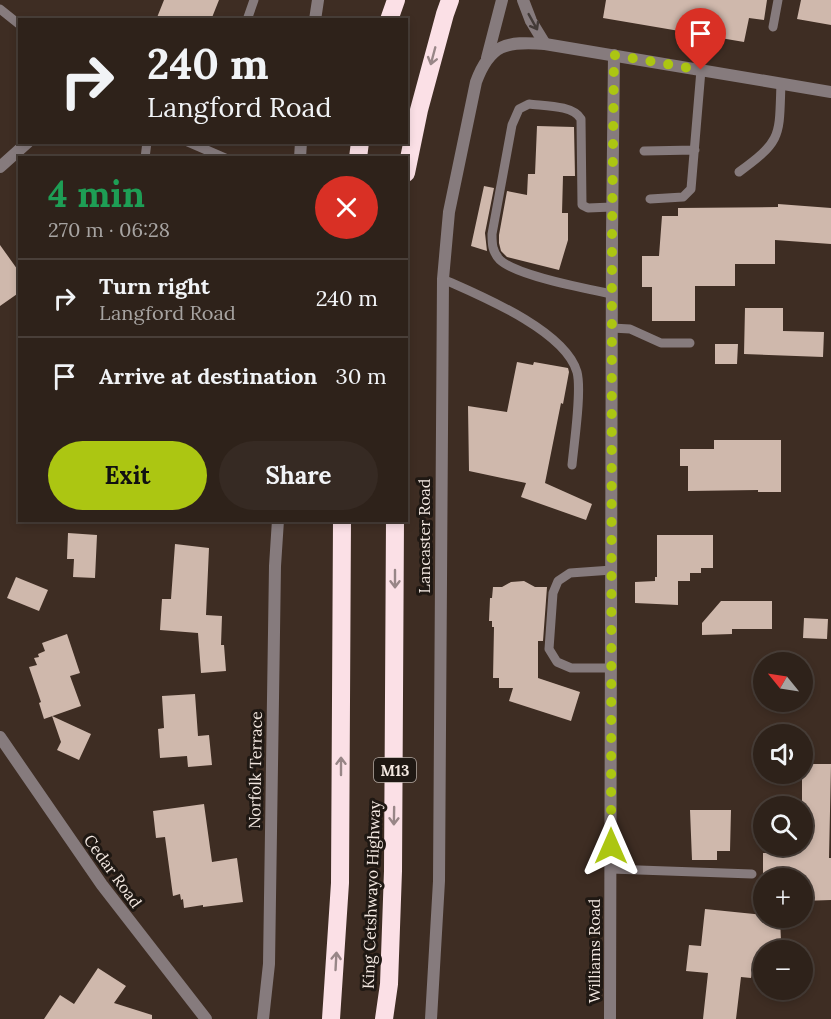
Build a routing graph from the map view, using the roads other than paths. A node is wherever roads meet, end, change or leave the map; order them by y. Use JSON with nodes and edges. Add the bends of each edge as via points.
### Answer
{"nodes":[{"id":1,"x":254,"y":0,"type":"edge"},
{"id":2,"x":318,"y":0,"type":"edge"},
{"id":3,"x":396,"y":0,"type":"edge"},
{"id":4,"x":450,"y":0,"type":"edge"},
{"id":5,"x":502,"y":0,"type":"edge"},
{"id":6,"x":523,"y":0,"type":"edge"},
{"id":7,"x":778,"y":0,"type":"edge"},
{"id":8,"x":0,"y":9,"type":"edge"},
{"id":9,"x":248,"y":18,"type":"edge"},
{"id":10,"x":315,"y":18,"type":"edge"},
{"id":11,"x":391,"y":18,"type":"edge"},
{"id":12,"x":18,"y":23,"type":"edge"},
{"id":13,"x":773,"y":27,"type":"dead end"},
{"id":14,"x":545,"y":44,"type":"junction"},
{"id":15,"x":614,"y":55,"type":"junction"},
{"id":16,"x":486,"y":58,"type":"junction"},
{"id":17,"x":701,"y":70,"type":"junction"},
{"id":18,"x":781,"y":83,"type":"junction"},
{"id":19,"x":831,"y":92,"type":"edge"},
{"id":20,"x":26,"y":144,"type":"edge"},
{"id":21,"x":193,"y":144,"type":"edge"},
{"id":22,"x":215,"y":144,"type":"edge"},
{"id":23,"x":695,"y":150,"type":"junction"},
{"id":24,"x":644,"y":151,"type":"dead end"},
{"id":25,"x":213,"y":153,"type":"junction"},
{"id":26,"x":220,"y":156,"type":"edge"},
{"id":27,"x":408,"y":162,"type":"edge"},
{"id":28,"x":0,"y":167,"type":"edge"},
{"id":29,"x":739,"y":172,"type":"dead end"},
{"id":30,"x":650,"y":199,"type":"dead end"},
{"id":31,"x":612,"y":207,"type":"junction"},
{"id":32,"x":443,"y":279,"type":"junction"},
{"id":33,"x":612,"y":294,"type":"junction"},
{"id":34,"x":612,"y":328,"type":"junction"},
{"id":35,"x":690,"y":343,"type":"dead end"},
{"id":36,"x":572,"y":465,"type":"dead end"},
{"id":37,"x":278,"y":522,"type":"edge"},
{"id":38,"x":342,"y":522,"type":"edge"},
{"id":39,"x":395,"y":522,"type":"edge"},
{"id":40,"x":612,"y":570,"type":"junction"},
{"id":41,"x":612,"y":668,"type":"junction"},
{"id":42,"x":0,"y":737,"type":"edge"},
{"id":43,"x":611,"y":869,"type":"junction"},
{"id":44,"x":752,"y":874,"type":"dead end"},
{"id":45,"x":206,"y":1019,"type":"edge"},
{"id":46,"x":263,"y":1019,"type":"edge"},
{"id":47,"x":331,"y":1019,"type":"edge"},
{"id":48,"x":384,"y":1019,"type":"edge"},
{"id":49,"x":431,"y":1019,"type":"edge"},
{"id":50,"x":610,"y":1019,"type":"edge"}],
"edges":[{"from":1,"to":9,"type":"lane"},
{"from":2,"to":10,"type":"street"},
{"from":3,"to":11,"type":"highway"},
{"from":4,"to":27,"type":"highway","one_way":true,"via":[[418,110]]},
{"from":5,"to":16,"type":"street","name":"Lancaster Road"},
{"from":6,"to":14,"type":"street","one_way":true},
{"from":7,"to":13,"type":"lane"},
{"from":8,"to":12,"type":"lane"},
{"from":14,"to":15,"type":"street"},
{"from":14,"to":16,"type":"street","via":[[511,45]]},
{"from":15,"to":17,"type":"street"},
{"from":15,"to":31,"type":"street","name":"Williams Road"},
{"from":16,"to":32,"type":"street","name":"Lancaster Road","via":[[476,82],[449,212]]},
{"from":17,"to":18,"type":"street"},
{"from":17,"to":23,"type":"lane"},
{"from":18,"to":19,"type":"street"},
{"from":18,"to":29,"type":"lane","via":[[779,131],[770,148]]},
{"from":20,"to":28,"type":"street"},
{"from":21,"to":25,"type":"lane"},
{"from":22,"to":25,"type":"lane"},
{"from":23,"to":24,"type":"lane"},
{"from":23,"to":30,"type":"lane","via":[[689,193],[683,197]]},
{"from":25,"to":26,"type":"lane"},
{"from":31,"to":33,"type":"street","name":"Williams Road"},
{"from":31,"to":33,"type":"lane","via":[[582,205],[579,115],[529,104],[519,109],[512,125],[494,223],[494,252],[518,269]]},
{"from":32,"to":36,"type":"lane","via":[[533,324],[574,364],[579,384]]},
{"from":32,"to":49,"type":"street","name":"Lancaster Road","via":[[439,881]]},
{"from":33,"to":34,"type":"street","name":"Williams Road"},
{"from":34,"to":35,"type":"lane","via":[[630,329],[661,343]]},
{"from":34,"to":40,"type":"street","name":"Williams Road"},
{"from":37,"to":46,"type":"street","name":"Norfolk Terrace","via":[[269,964]]},
{"from":47,"to":38,"type":"highway","name":"King Cetshwayo Highway","one_way":true,"via":[[340,883]]},
{"from":39,"to":48,"type":"highway","name":"King Cetshwayo Highway","number":"M13","one_way":true,"via":[[393,871]]},
{"from":40,"to":41,"type":"street","name":"Williams Road"},
{"from":40,"to":41,"type":"lane","via":[[570,573],[558,581],[553,593],[549,649],[557,662],[571,668]]},
{"from":41,"to":43,"type":"street","name":"Williams Road"},
{"from":42,"to":45,"type":"street","name":"Cedar Road","via":[[102,885]]},
{"from":43,"to":44,"type":"lane"},
{"from":43,"to":50,"type":"street","name":"Williams Road"}]}
